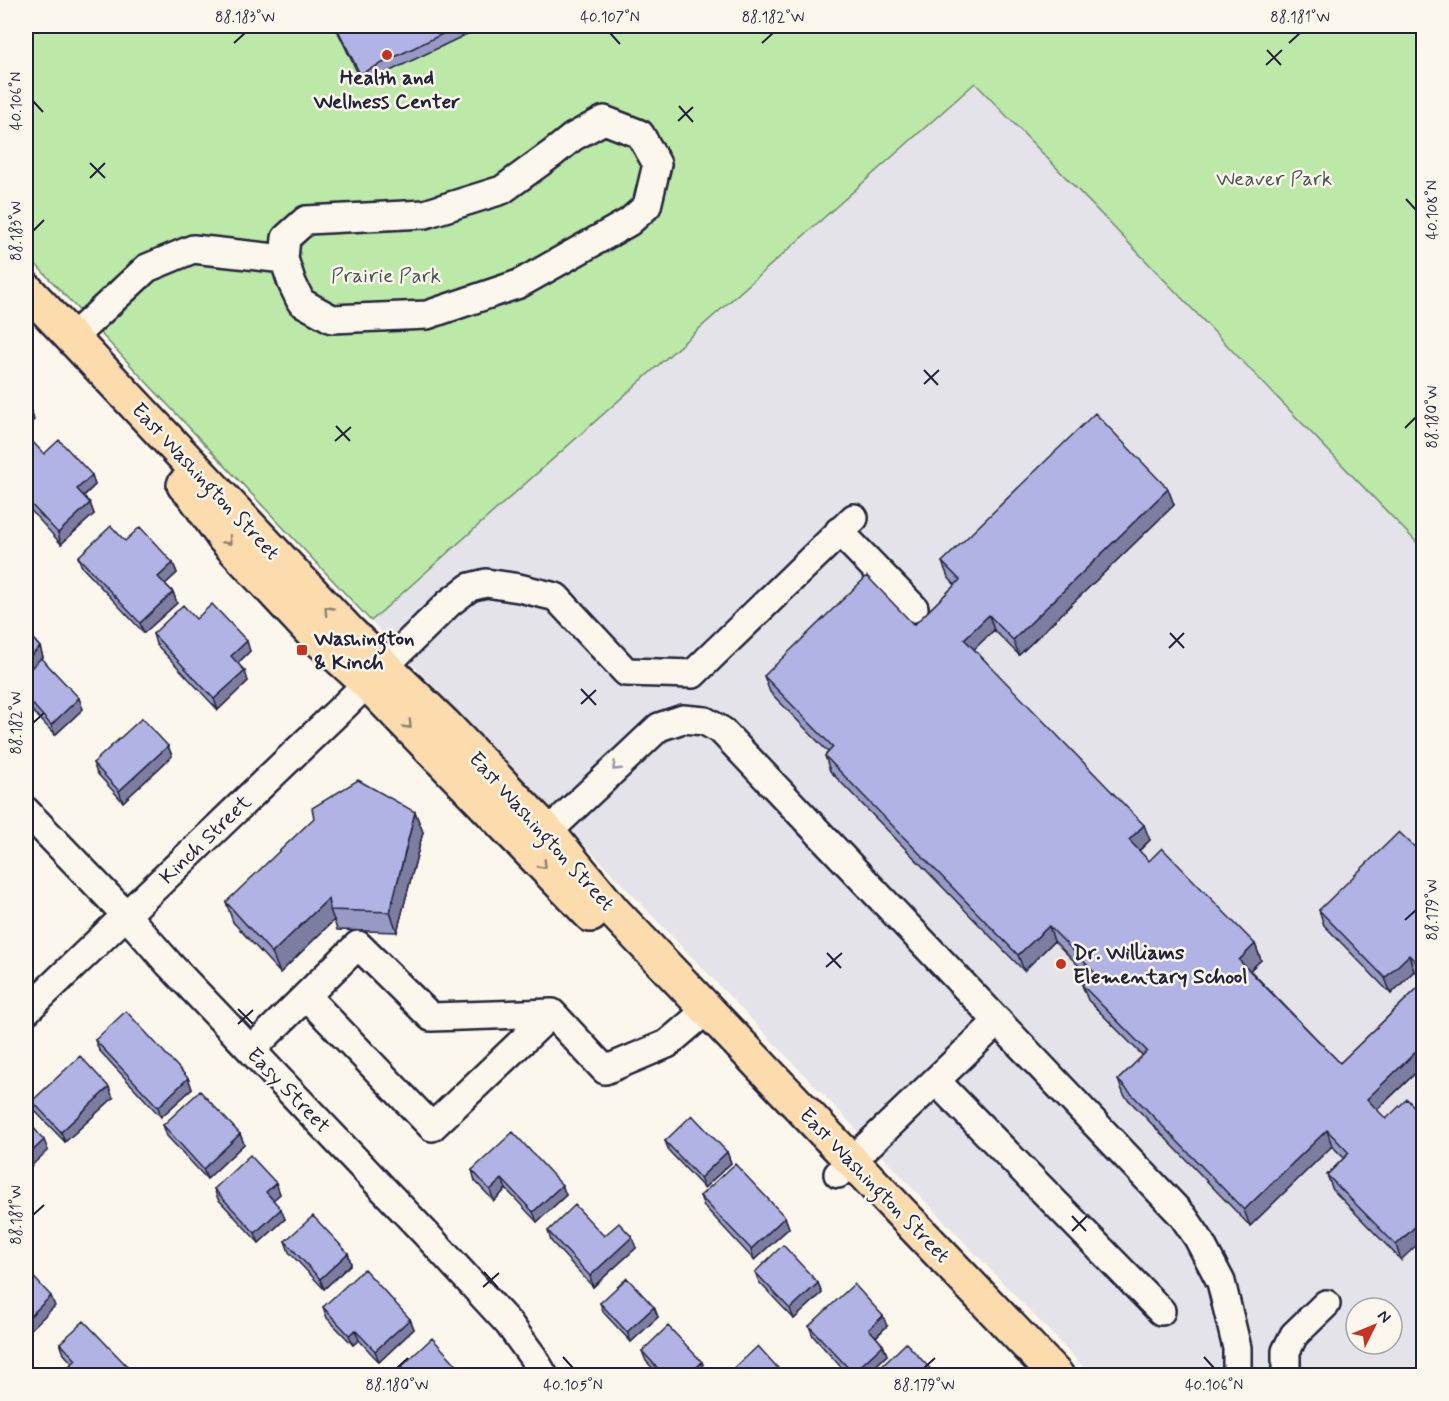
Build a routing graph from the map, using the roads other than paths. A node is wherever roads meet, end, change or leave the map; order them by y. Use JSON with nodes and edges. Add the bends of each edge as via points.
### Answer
{"nodes":[{"id":1,"x":284,"y":259,"type":"junction"},
{"id":2,"x":26,"y":289,"type":"edge"},
{"id":3,"x":26,"y":318,"type":"edge"},
{"id":4,"x":72,"y":338,"type":"junction"},
{"id":5,"x":914,"y":608,"type":"dead end"},
{"id":6,"x":375,"y":675,"type":"junction"},
{"id":7,"x":26,"y":811,"type":"edge"},
{"id":8,"x":548,"y":832,"type":"junction"},
{"id":9,"x":126,"y":915,"type":"junction"},
{"id":10,"x":306,"y":996,"type":"junction"},
{"id":11,"x":26,"y":1011,"type":"edge"},
{"id":12,"x":552,"y":1013,"type":"junction"},
{"id":13,"x":701,"y":1015,"type":"junction"},
{"id":14,"x":998,"y":1021,"type":"junction"},
{"id":15,"x":251,"y":1050,"type":"junction"},
{"id":16,"x":936,"y":1081,"type":"junction"},
{"id":17,"x":845,"y":1167,"type":"junction"},
{"id":18,"x":1326,"y":1304,"type":"dead end"},
{"id":19,"x":1161,"y":1311,"type":"dead end"},
{"id":20,"x":544,"y":1376,"type":"edge"},
{"id":21,"x":1032,"y":1376,"type":"edge"},
{"id":22,"x":1057,"y":1376,"type":"edge"},
{"id":23,"x":1237,"y":1376,"type":"edge"},
{"id":24,"x":1288,"y":1376,"type":"edge"}],
"edges":[{"from":1,"to":1,"type":"street","via":[[301,302],[332,319],[427,315],[519,284],[629,222],[647,206],[657,164],[640,134],[604,120],[573,137],[502,190],[425,214],[306,220],[286,238]]},
{"from":1,"to":4,"type":"street","via":[[192,249],[147,268]]},
{"from":2,"to":4,"type":"main road","name":"East Washington Street"},
{"from":3,"to":6,"type":"main road","name":"East Washington Street","one_way":true,"via":[[193,494],[224,537],[317,638]]},
{"from":6,"to":4,"type":"main road","name":"East Washington Street","one_way":true,"via":[[341,624]]},
{"from":5,"to":6,"type":"street","name":"Kinch Street","via":[[847,524],[693,674],[626,672],[556,597],[486,583],[470,587],[449,603]]},
{"from":6,"to":8,"type":"main road","name":"East Washington Street","via":[[444,724]]},
{"from":6,"to":9,"type":"street","name":"Kinch Street"},
{"from":6,"to":13,"type":"main road","name":"East Washington Street","one_way":true},
{"from":7,"to":9,"type":"street","name":"Easy Street"},
{"from":8,"to":13,"type":"main road","name":"East Washington Street"},
{"from":14,"to":8,"type":"street","one_way":true,"via":[[722,731],[705,721],[683,719],[659,727]]},
{"from":9,"to":11,"type":"street","name":"Kinch Street"},
{"from":9,"to":15,"type":"street","name":"Easy Street"},
{"from":10,"to":12,"type":"street","via":[[358,945],[431,1017]]},
{"from":10,"to":12,"type":"street","via":[[432,1127]]},
{"from":10,"to":15,"type":"street"},
{"from":12,"to":13,"type":"street","via":[[604,1070],[667,1044]]},
{"from":13,"to":17,"type":"main road","name":"East Washington Street"},
{"from":14,"to":16,"type":"street"},
{"from":14,"to":23,"type":"street","via":[[1175,1208],[1198,1238],[1221,1282],[1237,1348]]},
{"from":15,"to":20,"type":"street","name":"Easy Street","via":[[509,1324]]},
{"from":16,"to":17,"type":"street"},
{"from":16,"to":19,"type":"street"},
{"from":17,"to":21,"type":"main road","name":"East Washington Street"},
{"from":17,"to":22,"type":"main road","name":"East Washington Street"},
{"from":18,"to":24,"type":"street","via":[[1294,1335],[1286,1351]]}]}
